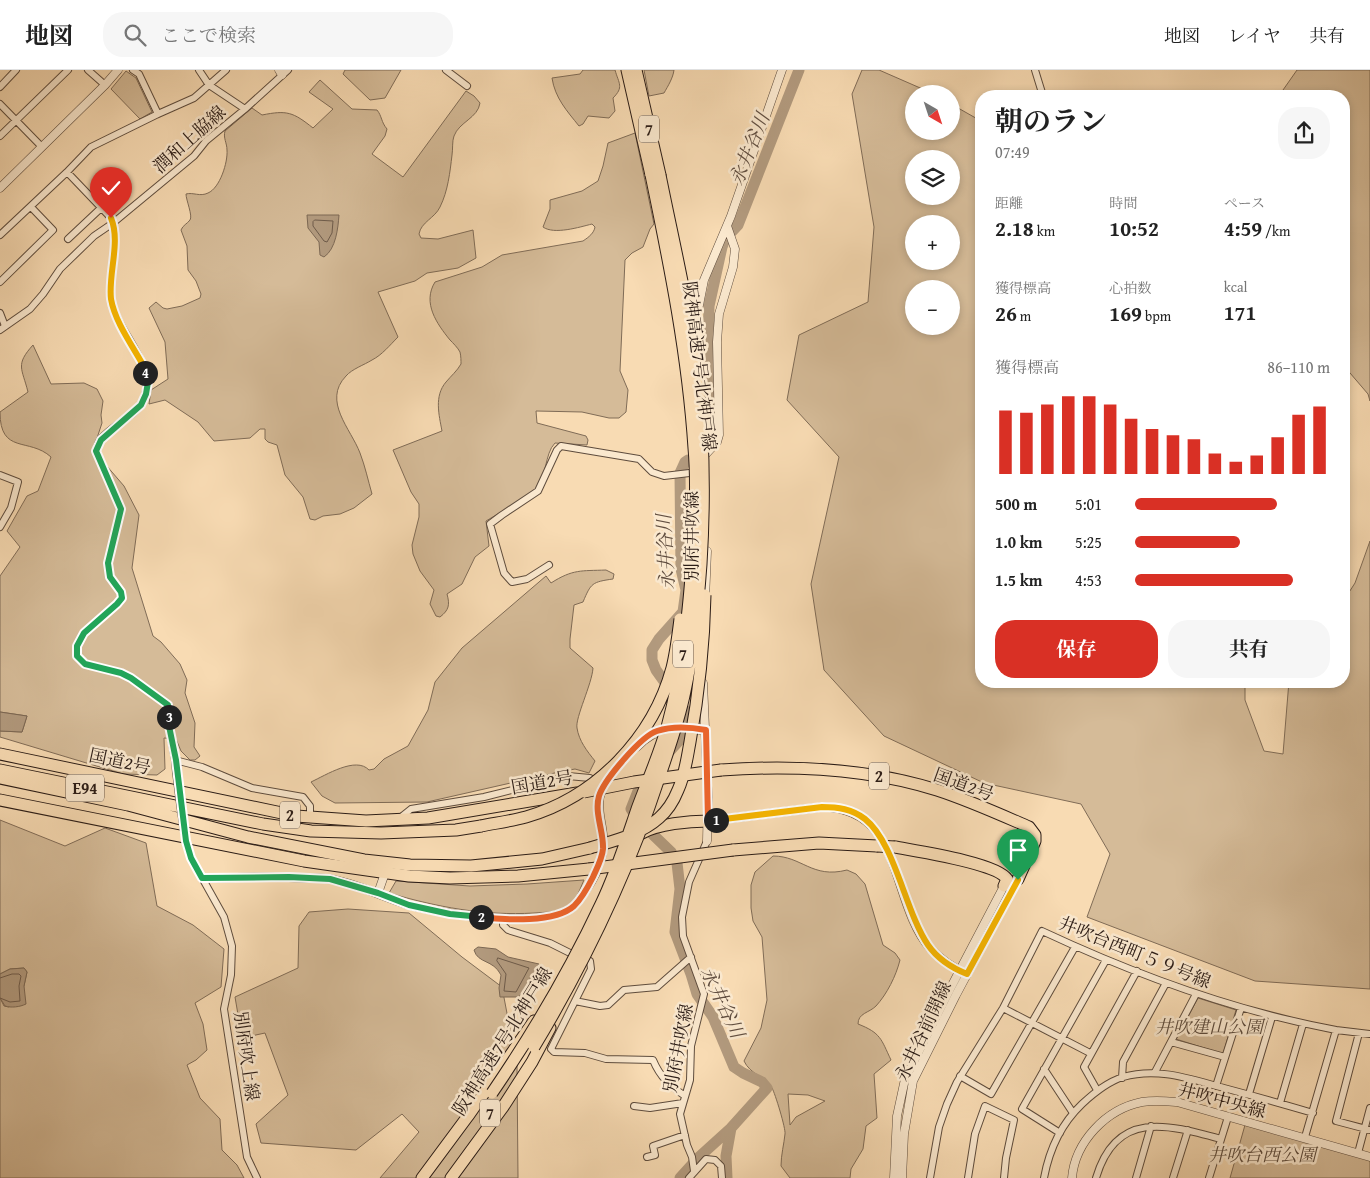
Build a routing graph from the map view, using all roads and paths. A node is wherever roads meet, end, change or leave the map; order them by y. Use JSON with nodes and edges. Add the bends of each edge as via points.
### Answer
{"nodes":[{"id":1,"x":16,"y":70,"type":"edge"},
{"id":2,"x":68,"y":70,"type":"edge"},
{"id":3,"x":88,"y":70,"type":"edge"},
{"id":4,"x":118,"y":70,"type":"edge"},
{"id":5,"x":133,"y":70,"type":"edge"},
{"id":6,"x":199,"y":70,"type":"edge"},
{"id":7,"x":226,"y":70,"type":"edge"},
{"id":8,"x":446,"y":70,"type":"edge"},
{"id":9,"x":627,"y":70,"type":"edge"},
{"id":10,"x":636,"y":70,"type":"edge"},
{"id":11,"x":782,"y":70,"type":"edge"},
{"id":12,"x":1035,"y":70,"type":"edge"},
{"id":13,"x":283,"y":72,"type":"edge"},
{"id":14,"x":105,"y":85,"type":"junction"},
{"id":15,"x":209,"y":85,"type":"junction"},
{"id":16,"x":635,"y":85,"type":"junction"},
{"id":17,"x":0,"y":86,"type":"edge"},
{"id":18,"x":467,"y":86,"type":"dead end"},
{"id":19,"x":1041,"y":90,"type":"edge"},
{"id":20,"x":0,"y":104,"type":"edge"},
{"id":21,"x":245,"y":109,"type":"junction"},
{"id":22,"x":158,"y":114,"type":"junction"},
{"id":23,"x":16,"y":120,"type":"junction"},
{"id":24,"x":0,"y":136,"type":"edge"},
{"id":25,"x":42,"y":147,"type":"junction"},
{"id":26,"x":67,"y":172,"type":"junction"},
{"id":27,"x":0,"y":188,"type":"edge"},
{"id":28,"x":31,"y":207,"type":"junction"},
{"id":29,"x":101,"y":208,"type":"junction"},
{"id":30,"x":113,"y":223,"type":"junction"},
{"id":31,"x":727,"y":226,"type":"junction"},
{"id":32,"x":1,"y":232,"type":"edge"},
{"id":33,"x":68,"y":239,"type":"dead end"},
{"id":34,"x":0,"y":282,"type":"edge"},
{"id":35,"x":0,"y":313,"type":"edge"},
{"id":36,"x":3,"y":328,"type":"edge"},
{"id":37,"x":705,"y":454,"type":"junction"},
{"id":38,"x":706,"y":471,"type":"junction"},
{"id":39,"x":0,"y":475,"type":"edge"},
{"id":40,"x":699,"y":521,"type":"junction"},
{"id":41,"x":0,"y":527,"type":"edge"},
{"id":42,"x":549,"y":565,"type":"dead end"},
{"id":43,"x":706,"y":730,"type":"junction"},
{"id":44,"x":0,"y":754,"type":"edge"},
{"id":45,"x":176,"y":760,"type":"junction"},
{"id":46,"x":0,"y":770,"type":"edge"},
{"id":47,"x":0,"y":778,"type":"edge"},
{"id":48,"x":604,"y":786,"type":"junction"},
{"id":49,"x":0,"y":800,"type":"edge"},
{"id":50,"x":310,"y":817,"type":"junction"},
{"id":51,"x":398,"y":819,"type":"junction"},
{"id":52,"x":708,"y":821,"type":"junction"},
{"id":53,"x":708,"y":841,"type":"joint"},
{"id":54,"x":1022,"y":868,"type":"junction"},
{"id":55,"x":1001,"y":872,"type":"junction"},
{"id":56,"x":385,"y":873,"type":"junction"},
{"id":57,"x":202,"y":878,"type":"junction"},
{"id":58,"x":1018,"y":880,"type":"joint"},
{"id":59,"x":1004,"y":886,"type":"joint"},
{"id":60,"x":378,"y":893,"type":"junction"},
{"id":61,"x":503,"y":919,"type":"junction"},
{"id":62,"x":1074,"y":946,"type":"junction"},
{"id":63,"x":574,"y":955,"type":"dead end"},
{"id":64,"x":582,"y":958,"type":"dead end"},
{"id":65,"x":688,"y":960,"type":"junction"},
{"id":66,"x":1106,"y":960,"type":"junction"},
{"id":67,"x":1137,"y":971,"type":"junction"},
{"id":68,"x":963,"y":972,"type":"junction"},
{"id":69,"x":1166,"y":983,"type":"junction"},
{"id":70,"x":1196,"y":994,"type":"junction"},
{"id":71,"x":575,"y":1001,"type":"junction"},
{"id":72,"x":1003,"y":1008,"type":"junction"},
{"id":73,"x":1241,"y":1008,"type":"junction"},
{"id":74,"x":1272,"y":1017,"type":"junction"},
{"id":75,"x":1032,"y":1022,"type":"junction"},
{"id":76,"x":1303,"y":1024,"type":"junction"},
{"id":77,"x":1336,"y":1030,"type":"junction"},
{"id":78,"x":1359,"y":1033,"type":"junction"},
{"id":79,"x":1370,"y":1034,"type":"edge"},
{"id":80,"x":1061,"y":1037,"type":"junction"},
{"id":81,"x":1171,"y":1042,"type":"junction"},
{"id":82,"x":1090,"y":1053,"type":"junction"},
{"id":83,"x":1225,"y":1057,"type":"junction"},
{"id":84,"x":1044,"y":1069,"type":"junction"},
{"id":85,"x":1154,"y":1072,"type":"junction"},
{"id":86,"x":960,"y":1076,"type":"junction"},
{"id":87,"x":1122,"y":1078,"type":"junction"},
{"id":88,"x":1216,"y":1086,"type":"junction"},
{"id":89,"x":1097,"y":1090,"type":"junction"},
{"id":90,"x":1248,"y":1094,"type":"junction"},
{"id":91,"x":684,"y":1100,"type":"junction"},
{"id":92,"x":1280,"y":1103,"type":"junction"},
{"id":93,"x":634,"y":1106,"type":"dead end"},
{"id":94,"x":1370,"y":1108,"type":"edge"},
{"id":95,"x":1312,"y":1112,"type":"junction"},
{"id":96,"x":1073,"y":1113,"type":"junction"},
{"id":97,"x":1228,"y":1116,"type":"junction"},
{"id":98,"x":1151,"y":1126,"type":"junction"},
{"id":99,"x":1367,"y":1129,"type":"edge"},
{"id":100,"x":1188,"y":1130,"type":"junction"},
{"id":101,"x":1060,"y":1133,"type":"junction"},
{"id":102,"x":684,"y":1135,"type":"junction"},
{"id":103,"x":1305,"y":1138,"type":"junction"},
{"id":104,"x":1221,"y":1139,"type":"junction"},
{"id":105,"x":1358,"y":1153,"type":"junction"},
{"id":106,"x":647,"y":1157,"type":"dead end"},
{"id":107,"x":1370,"y":1157,"type":"edge"},
{"id":108,"x":694,"y":1171,"type":"junction"},
{"id":109,"x":256,"y":1178,"type":"edge"},
{"id":110,"x":422,"y":1178,"type":"edge"},
{"id":111,"x":431,"y":1178,"type":"edge"},
{"id":112,"x":442,"y":1178,"type":"edge"},
{"id":113,"x":451,"y":1178,"type":"edge"},
{"id":114,"x":688,"y":1178,"type":"edge"},
{"id":115,"x":722,"y":1178,"type":"edge"},
{"id":116,"x":894,"y":1178,"type":"edge"},
{"id":117,"x":902,"y":1178,"type":"edge"},
{"id":118,"x":930,"y":1178,"type":"edge"},
{"id":119,"x":968,"y":1178,"type":"edge"},
{"id":120,"x":1004,"y":1178,"type":"edge"},
{"id":121,"x":1044,"y":1178,"type":"edge"},
{"id":122,"x":1072,"y":1178,"type":"edge"},
{"id":123,"x":1096,"y":1178,"type":"edge"},
{"id":124,"x":1136,"y":1178,"type":"edge"},
{"id":125,"x":1173,"y":1178,"type":"edge"},
{"id":126,"x":1209,"y":1178,"type":"edge"}],
"edges":[{"from":1,"to":17,"type":"street"},
{"from":2,"to":23,"type":"street"},
{"from":3,"to":14,"type":"street"},
{"from":4,"to":14,"type":"street"},
{"from":5,"to":22,"type":"street"},
{"from":6,"to":15,"type":"street"},
{"from":7,"to":15,"type":"street"},
{"from":8,"to":18,"type":"street"},
{"from":9,"to":16,"type":"highway","name":"阪神高速7号北神戸線","number":"7"},
{"from":10,"to":16,"type":"highway","name":"阪神高速7号北神戸線","number":"7"},
{"from":11,"to":31,"type":"street","name":"別府井吹線"},
{"from":12,"to":19,"type":"street"},
{"from":13,"to":21,"type":"street","name":"潤和上脇線"},
{"from":14,"to":25,"type":"street"},
{"from":15,"to":21,"type":"street"},
{"from":15,"to":22,"type":"street","via":[[194,98]]},
{"from":16,"to":40,"type":"highway","name":"阪神高速7号北神戸線","number":"7","bridge":true,"via":[[688,374]]},
{"from":20,"to":23,"type":"street"},
{"from":21,"to":30,"type":"street","name":"潤和上脇線"},
{"from":22,"to":26,"type":"street","via":[[91,147]]},
{"from":23,"to":24,"type":"street"},
{"from":23,"to":25,"type":"street"},
{"from":25,"to":27,"type":"street"},
{"from":26,"to":28,"type":"street"},
{"from":26,"to":29,"type":"street"},
{"from":28,"to":32,"type":"street"},
{"from":28,"to":34,"type":"street","via":[[53,230]]},
{"from":29,"to":30,"type":"street"},
{"from":29,"to":33,"type":"street"},
{"from":30,"to":36,"type":"street","name":"潤和上脇線","via":[[94,236],[60,269],[30,309]]},
{"from":30,"to":45,"type":"street","name":"別府吹上線","via":[[111,298],[148,382],[141,405],[101,440],[96,451],[121,509],[108,563],[110,577],[122,598],[84,633],[77,646],[77,656],[85,664],[131,678],[168,705]]},
{"from":31,"to":37,"type":"street","name":"別府井吹線","via":[[704,280],[697,315]]},
{"from":31,"to":37,"type":"street","via":[[735,249],[718,314],[719,435],[717,442]]},
{"from":35,"to":36,"type":"street"},
{"from":37,"to":38,"type":"street","name":"別府井吹線"},
{"from":38,"to":42,"type":"street","via":[[664,476],[652,472],[639,460],[561,446],[538,491],[490,524],[504,573],[512,582],[527,579]]},
{"from":38,"to":43,"type":"street","name":"別府井吹線","via":[[707,563],[702,674]]},
{"from":39,"to":41,"type":"street","via":[[18,482],[11,508]]},
{"from":40,"to":46,"type":"highway","number":"E94","bridge":true,"via":[[672,667],[649,721],[622,757],[604,774],[573,797],[527,816],[456,830],[311,831]]},
{"from":40,"to":47,"type":"highway","number":"E94","bridge":true,"via":[[706,589],[704,642],[696,709],[683,774],[678,790],[660,818],[636,833],[542,859],[487,865],[382,862],[248,837],[128,805]]},
{"from":40,"to":111,"type":"highway","name":"阪神高速7号北神戸線","number":"7","bridge":true,"via":[[677,688],[655,765],[624,851],[601,904],[543,1014]]},
{"from":40,"to":112,"type":"highway","name":"阪神高速7号北神戸線","number":"7","bridge":true,"via":[[694,639],[685,690],[675,730],[632,854],[586,955],[534,1047]]},
{"from":43,"to":48,"type":"street","bridge":true,"via":[[686,727],[656,731],[641,742],[609,776]]},
{"from":43,"to":52,"type":"street","name":"別府井吹線"},
{"from":44,"to":50,"type":"highway","name":"国道2号","number":"2"},
{"from":45,"to":50,"type":"street","via":[[252,788],[303,797],[310,806]]},
{"from":45,"to":57,"type":"street","name":"別府吹上線","bridge":true,"via":[[186,841]]},
{"from":48,"to":51,"type":"street","via":[[590,778],[568,776],[484,797],[412,809]]},
{"from":48,"to":61,"type":"street","via":[[599,796],[598,811],[603,838],[602,857],[588,888],[574,906],[562,914]]},
{"from":49,"to":56,"type":"highway","via":[[304,861]]},
{"from":50,"to":51,"type":"highway","name":"国道2号","number":"2","via":[[366,821]]},
{"from":51,"to":54,"type":"highway","name":"国道2号","number":"2","bridge":true,"via":[[428,818],[721,770],[813,768],[879,776],[936,790],[1029,827],[1035,835],[1035,842]]},
{"from":52,"to":53,"type":"street","name":"別府井吹線"},
{"from":52,"to":68,"type":"street","via":[[822,807],[838,807],[865,819],[881,839],[926,942],[940,957]]},
{"from":52,"to":110,"type":"highway","via":[[651,829],[631,841],[596,920],[565,979]]},
{"from":52,"to":113,"type":"highway","via":[[652,832],[634,844],[544,1042],[503,1107]]},
{"from":53,"to":65,"type":"street","name":"別府井吹線","via":[[689,882],[682,917]]},
{"from":54,"to":55,"type":"highway","via":[[1012,874]]},
{"from":54,"to":58,"type":"highway","name":"国道2号","number":"2"},
{"from":55,"to":56,"type":"highway","bridge":true,"via":[[895,847],[819,843],[518,876],[450,878]]},
{"from":55,"to":59,"type":"highway","via":[[1007,879]]},
{"from":56,"to":60,"type":"street"},
{"from":57,"to":60,"type":"street","via":[[330,879]]},
{"from":57,"to":109,"type":"street","name":"別府吹上線","via":[[224,917],[232,946],[231,975],[224,1010],[247,1157]]},
{"from":58,"to":68,"type":"street","name":"永井谷前開線"},
{"from":59,"to":68,"type":"street","name":"永井谷前開線"},
{"from":60,"to":61,"type":"street","via":[[409,905],[450,914]]},
{"from":61,"to":63,"type":"street","via":[[508,930],[550,943]]},
{"from":62,"to":66,"type":"street","name":"井吹台西町５９号線"},
{"from":62,"to":72,"type":"street","name":"井吹台西町５９号線","via":[[1042,931]]},
{"from":62,"to":75,"type":"street"},
{"from":64,"to":71,"type":"street","via":[[590,961],[591,968]]},
{"from":65,"to":71,"type":"street","via":[[657,987],[624,990],[608,1005]]},
{"from":65,"to":91,"type":"street","name":"別府井吹線","via":[[704,994],[691,1046],[690,1080]]},
{"from":66,"to":67,"type":"street","name":"井吹台西町５９号線"},
{"from":66,"to":80,"type":"street"},
{"from":67,"to":69,"type":"street","name":"井吹台西町５９号線"},
{"from":67,"to":82,"type":"street"},
{"from":68,"to":116,"type":"street","name":"永井谷前開線","via":[[905,1079],[897,1116]]},
{"from":68,"to":117,"type":"street","name":"永井谷前開線","via":[[913,1081],[904,1134]]},
{"from":69,"to":70,"type":"street","name":"井吹台西町５９号線"},
{"from":69,"to":87,"type":"street","via":[[1123,1062]]},
{"from":70,"to":73,"type":"street","name":"井吹台西町５９号線"},
{"from":70,"to":81,"type":"street"},
{"from":71,"to":91,"type":"street","via":[[552,1049],[554,1052],[585,1053],[606,1059],[653,1060],[657,1071]]},
{"from":72,"to":75,"type":"street"},
{"from":72,"to":86,"type":"street","name":"井吹台西町５９号線"},
{"from":73,"to":74,"type":"street","name":"井吹台西町５９号線"},
{"from":73,"to":83,"type":"street"},
{"from":74,"to":76,"type":"street","name":"井吹台西町５９号線"},
{"from":74,"to":90,"type":"street"},
{"from":75,"to":80,"type":"street"},
{"from":75,"to":86,"type":"street","via":[[991,1094]]},
{"from":76,"to":77,"type":"street","name":"井吹台西町５９号線"},
{"from":76,"to":92,"type":"street"},
{"from":77,"to":78,"type":"street","name":"井吹台西町５９号線"},
{"from":77,"to":95,"type":"street"},
{"from":78,"to":79,"type":"street","name":"井吹台西町５９号線"},
{"from":78,"to":99,"type":"street","via":[[1336,1121]]},
{"from":80,"to":82,"type":"street"},
{"from":80,"to":84,"type":"street"},
{"from":81,"to":83,"type":"street"},
{"from":81,"to":85,"type":"street"},
{"from":82,"to":89,"type":"street","via":[[1084,1067]]},
{"from":83,"to":88,"type":"street"},
{"from":84,"to":96,"type":"street"},
{"from":84,"to":101,"type":"street","via":[[1022,1109]]},
{"from":85,"to":87,"type":"street"},
{"from":85,"to":88,"type":"street"},
{"from":86,"to":118,"type":"street","name":"井吹台西町５９号線","via":[[939,1127]]},
{"from":87,"to":89,"type":"street"},
{"from":88,"to":90,"type":"street"},
{"from":89,"to":96,"type":"street"},
{"from":90,"to":92,"type":"street"},
{"from":91,"to":93,"type":"street","via":[[650,1108]]},
{"from":91,"to":102,"type":"street","name":"別府井吹線","via":[[680,1114]]},
{"from":92,"to":95,"type":"street"},
{"from":94,"to":99,"type":"street"},
{"from":95,"to":103,"type":"street"},
{"from":96,"to":101,"type":"street"},
{"from":97,"to":103,"type":"street","name":"井吹中央線"},
{"from":97,"to":104,"type":"street"},
{"from":97,"to":122,"type":"street","name":"井吹中央線","via":[[1177,1102],[1140,1102],[1120,1110],[1098,1125],[1080,1148]]},
{"from":98,"to":100,"type":"street"},
{"from":98,"to":123,"type":"street","via":[[1134,1129],[1115,1142],[1101,1161]]},
{"from":98,"to":124,"type":"street"},
{"from":99,"to":105,"type":"street"},
{"from":100,"to":104,"type":"street"},
{"from":100,"to":125,"type":"street"},
{"from":101,"to":121,"type":"street","via":[[1050,1153]]},
{"from":102,"to":106,"type":"street","via":[[652,1146],[655,1155]]},
{"from":102,"to":108,"type":"street","name":"別府井吹線"},
{"from":103,"to":105,"type":"street","name":"井吹中央線"},
{"from":104,"to":126,"type":"street"},
{"from":105,"to":107,"type":"street","name":"井吹中央線"},
{"from":108,"to":114,"type":"street"},
{"from":108,"to":115,"type":"street","via":[[706,1159],[715,1160],[721,1166]]},
{"from":119,"to":120,"type":"street","via":[[975,1134],[985,1106],[1014,1120]]}]}
